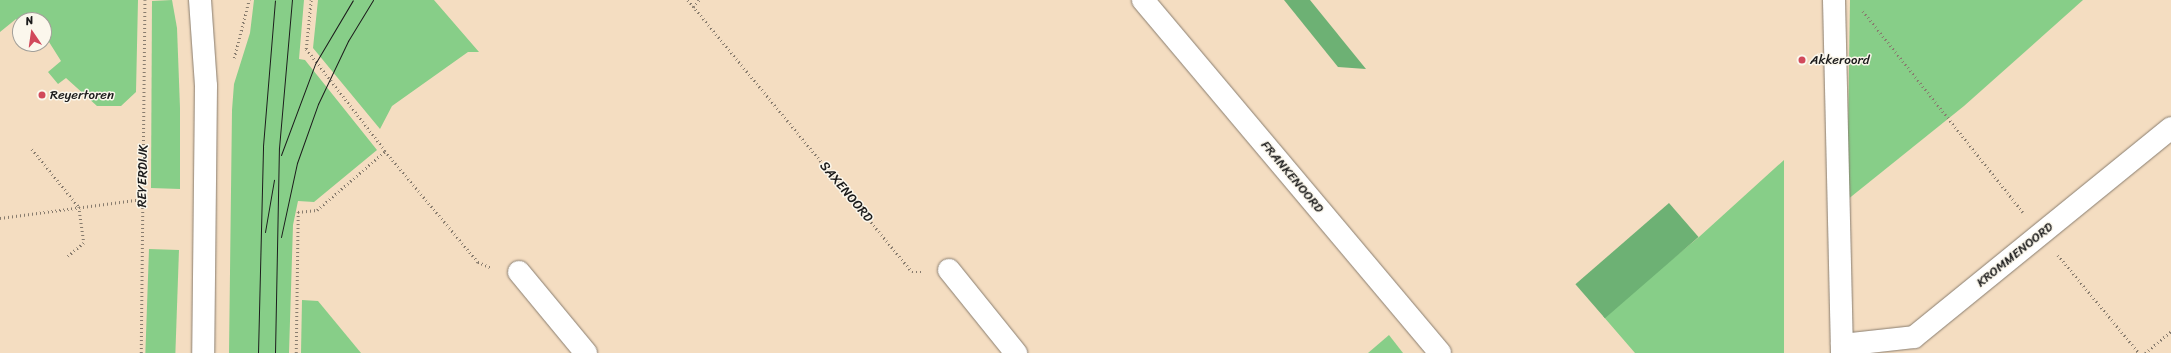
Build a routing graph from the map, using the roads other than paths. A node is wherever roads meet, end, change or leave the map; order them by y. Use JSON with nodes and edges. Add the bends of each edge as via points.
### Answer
{"nodes":[{"id":1,"x":200,"y":0,"type":"edge"},
{"id":2,"x":216,"y":0,"type":"edge"},
{"id":3,"x":1143,"y":0,"type":"edge"},
{"id":4,"x":1834,"y":0,"type":"edge"},
{"id":5,"x":206,"y":86,"type":"junction"},
{"id":6,"x":2171,"y":128,"type":"edge"},
{"id":7,"x":949,"y":270,"type":"road end"},
{"id":8,"x":519,"y":272,"type":"road end"},
{"id":9,"x":1842,"y":349,"type":"edge"},
{"id":10,"x":203,"y":353,"type":"edge"},
{"id":11,"x":586,"y":353,"type":"edge"},
{"id":12,"x":1016,"y":353,"type":"edge"},
{"id":13,"x":1440,"y":353,"type":"edge"}],
"edges":[{"from":1,"to":5,"type":"street"},
{"from":2,"to":5,"type":"street"},
{"from":3,"to":13,"type":"street","name":"FRANKENOORD"},
{"from":4,"to":9,"type":"street"},
{"from":5,"to":10,"type":"street"},
{"from":6,"to":9,"type":"street","name":"KROMMENOORD","via":[[1914,337]]},
{"from":7,"to":12,"type":"street"},
{"from":8,"to":11,"type":"street"}]}
